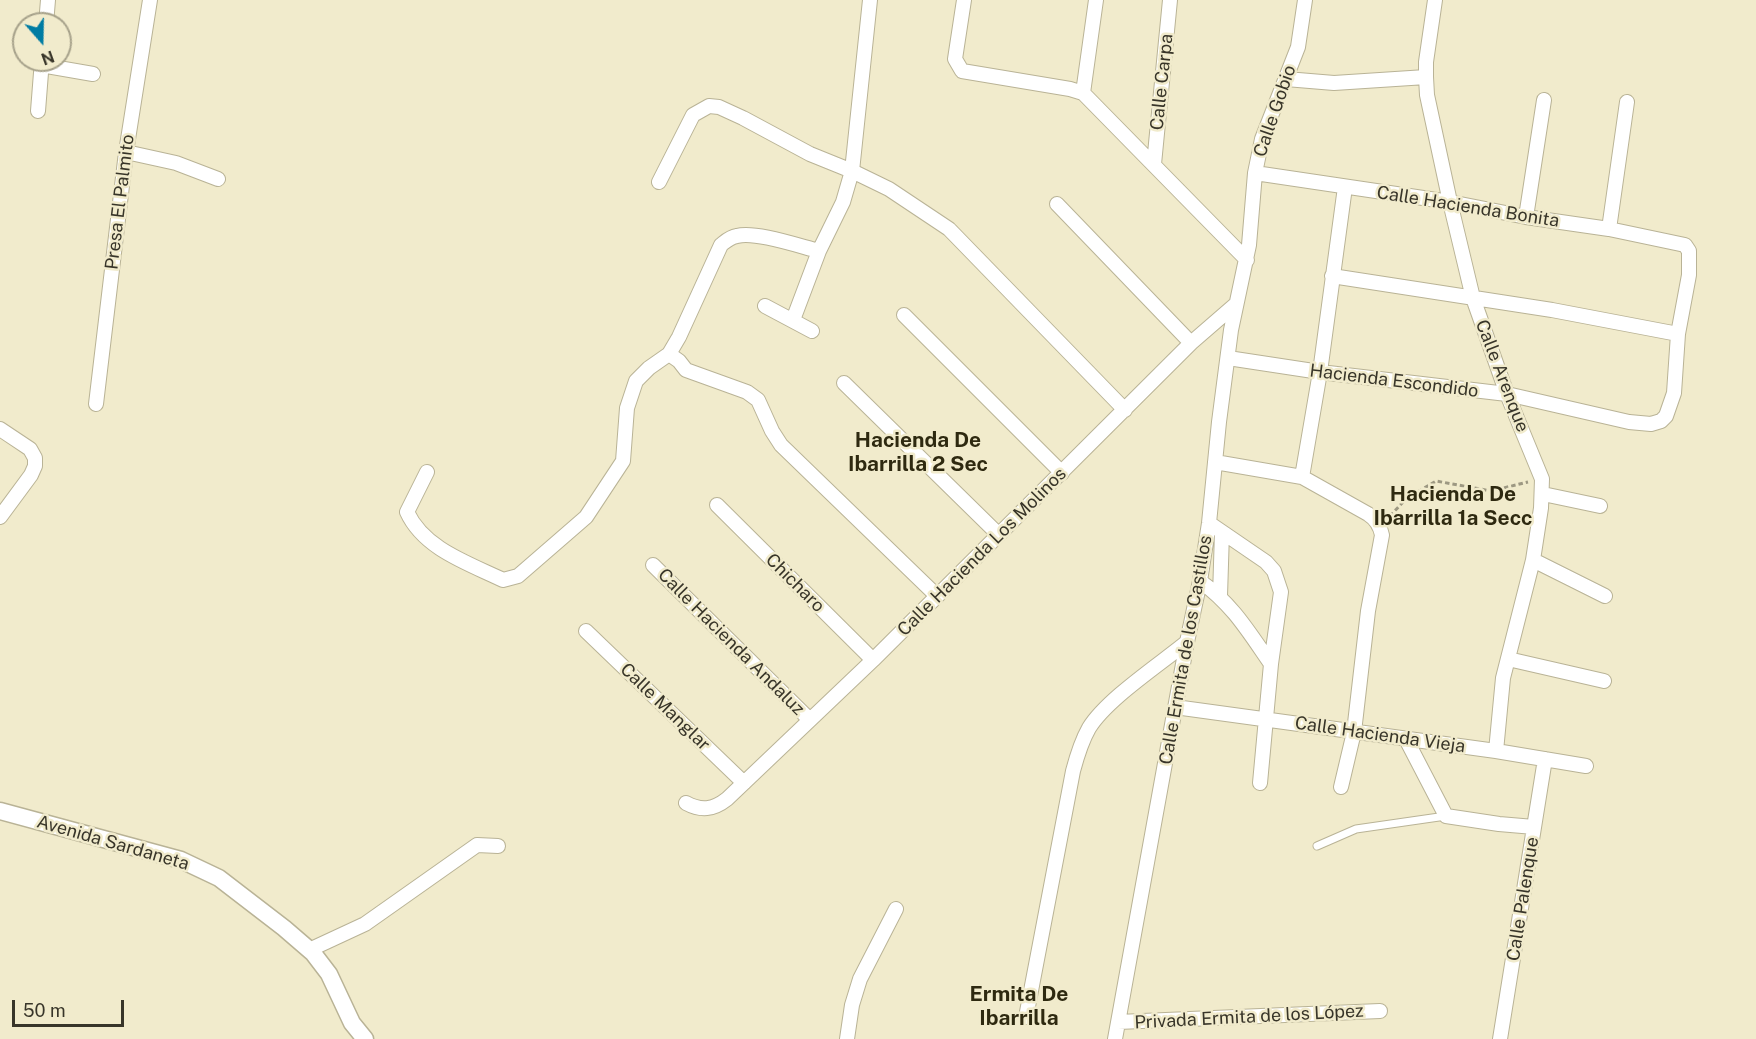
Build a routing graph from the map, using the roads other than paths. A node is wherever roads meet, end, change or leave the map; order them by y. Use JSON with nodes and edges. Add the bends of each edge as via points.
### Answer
{"nodes":[{"id":1,"x":150,"y":0,"type":"edge"},
{"id":2,"x":870,"y":0,"type":"edge"},
{"id":3,"x":964,"y":0,"type":"edge"},
{"id":4,"x":1096,"y":0,"type":"edge"},
{"id":5,"x":1170,"y":0,"type":"edge"},
{"id":6,"x":1305,"y":0,"type":"edge"},
{"id":7,"x":1435,"y":0,"type":"edge"},
{"id":8,"x":72,"y":69,"type":"edge"},
{"id":9,"x":40,"y":72,"type":"edge"},
{"id":10,"x":93,"y":74,"type":"dead end"},
{"id":11,"x":1426,"y":77,"type":"junction"},
{"id":12,"x":1286,"y":79,"type":"junction"},
{"id":13,"x":1083,"y":93,"type":"junction"},
{"id":14,"x":1544,"y":100,"type":"dead end"},
{"id":15,"x":1627,"y":102,"type":"dead end"},
{"id":16,"x":38,"y":111,"type":"dead end"},
{"id":17,"x":126,"y":152,"type":"junction"},
{"id":18,"x":1154,"y":164,"type":"junction"},
{"id":19,"x":852,"y":171,"type":"junction"},
{"id":20,"x":1255,"y":173,"type":"junction"},
{"id":21,"x":218,"y":179,"type":"dead end"},
{"id":22,"x":659,"y":182,"type":"dead end"},
{"id":23,"x":1345,"y":187,"type":"junction"},
{"id":24,"x":1450,"y":202,"type":"junction"},
{"id":25,"x":1057,"y":204,"type":"dead end"},
{"id":26,"x":1526,"y":217,"type":"junction"},
{"id":27,"x":1609,"y":229,"type":"junction"},
{"id":28,"x":1682,"y":244,"type":"joint"},
{"id":29,"x":819,"y":251,"type":"junction"},
{"id":30,"x":1247,"y":260,"type":"junction"},
{"id":31,"x":1332,"y":276,"type":"junction"},
{"id":32,"x":1473,"y":298,"type":"junction"},
{"id":33,"x":1236,"y":304,"type":"junction"},
{"id":34,"x":765,"y":306,"type":"dead end"},
{"id":35,"x":904,"y":315,"type":"dead end"},
{"id":36,"x":793,"y":320,"type":"junction"},
{"id":37,"x":812,"y":331,"type":"dead end"},
{"id":38,"x":1678,"y":334,"type":"junction"},
{"id":39,"x":1191,"y":343,"type":"junction"},
{"id":40,"x":669,"y":354,"type":"junction"},
{"id":41,"x":1228,"y":358,"type":"junction"},
{"id":42,"x":1320,"y":372,"type":"junction"},
{"id":43,"x":844,"y":383,"type":"dead end"},
{"id":44,"x":1507,"y":394,"type":"junction"},
{"id":45,"x":96,"y":404,"type":"dead end"},
{"id":46,"x":1125,"y":410,"type":"junction"},
{"id":47,"x":0,"y":429,"type":"edge"},
{"id":48,"x":1215,"y":462,"type":"junction"},
{"id":49,"x":427,"y":472,"type":"dead end"},
{"id":50,"x":1062,"y":472,"type":"junction"},
{"id":51,"x":1302,"y":477,"type":"junction"},
{"id":52,"x":1543,"y":494,"type":"junction"},
{"id":53,"x":717,"y":505,"type":"dead end"},
{"id":54,"x":1600,"y":506,"type":"dead end"},
{"id":55,"x":0,"y":518,"type":"edge"},
{"id":56,"x":1209,"y":524,"type":"junction"},
{"id":57,"x":1222,"y":532,"type":"junction"},
{"id":58,"x":999,"y":535,"type":"junction"},
{"id":59,"x":1533,"y":560,"type":"junction"},
{"id":60,"x":652,"y":565,"type":"dead end"},
{"id":61,"x":1200,"y":580,"type":"junction"},
{"id":62,"x":937,"y":596,"type":"junction"},
{"id":63,"x":1220,"y":596,"type":"junction"},
{"id":64,"x":1605,"y":596,"type":"dead end"},
{"id":65,"x":586,"y":631,"type":"dead end"},
{"id":66,"x":1187,"y":642,"type":"junction"},
{"id":67,"x":873,"y":660,"type":"junction"},
{"id":68,"x":1508,"y":660,"type":"junction"},
{"id":69,"x":1271,"y":664,"type":"junction"},
{"id":70,"x":1604,"y":681,"type":"dead end"},
{"id":71,"x":1175,"y":707,"type":"junction"},
{"id":72,"x":809,"y":719,"type":"junction"},
{"id":73,"x":1267,"y":719,"type":"junction"},
{"id":74,"x":1354,"y":732,"type":"junction"},
{"id":75,"x":1406,"y":739,"type":"junction"},
{"id":76,"x":1496,"y":751,"type":"junction"},
{"id":77,"x":1545,"y":759,"type":"junction"},
{"id":78,"x":1586,"y":766,"type":"dead end"},
{"id":79,"x":744,"y":783,"type":"junction"},
{"id":80,"x":1260,"y":783,"type":"dead end"},
{"id":81,"x":1341,"y":787,"type":"dead end"},
{"id":82,"x":686,"y":803,"type":"dead end"},
{"id":83,"x":0,"y":811,"type":"edge"},
{"id":84,"x":1446,"y":816,"type":"junction"},
{"id":85,"x":1534,"y":827,"type":"junction"},
{"id":86,"x":498,"y":846,"type":"dead end"},
{"id":87,"x":1317,"y":846,"type":"dead end"},
{"id":88,"x":896,"y":909,"type":"dead end"},
{"id":89,"x":309,"y":950,"type":"junction"},
{"id":90,"x":1380,"y":1011,"type":"dead end"},
{"id":91,"x":1026,"y":1017,"type":"dead end"},
{"id":92,"x":1118,"y":1022,"type":"junction"},
{"id":93,"x":365,"y":1039,"type":"edge"},
{"id":94,"x":847,"y":1039,"type":"edge"},
{"id":95,"x":1115,"y":1039,"type":"edge"},
{"id":96,"x":1500,"y":1039,"type":"edge"}],
"edges":[{"from":1,"to":17,"type":"street","name":"Presa El Palmito"},
{"from":2,"to":19,"type":"street"},
{"from":3,"to":13,"type":"street","via":[[955,59],[962,71]]},
{"from":4,"to":13,"type":"street"},
{"from":5,"to":18,"type":"street","name":"Calle Carpa"},
{"from":6,"to":12,"type":"street","name":"Calle Gobio","via":[[1298,47]]},
{"from":7,"to":11,"type":"street","name":"Calle Arenque"},
{"from":8,"to":10,"type":"street"},
{"from":9,"to":16,"type":"street"},
{"from":11,"to":12,"type":"street","via":[[1334,83]]},
{"from":11,"to":24,"type":"street","name":"Calle Arenque"},
{"from":12,"to":20,"type":"street","name":"Calle Gobio","via":[[1262,139]]},
{"from":13,"to":18,"type":"street"},
{"from":14,"to":26,"type":"street"},
{"from":15,"to":27,"type":"street"},
{"from":17,"to":21,"type":"street","via":[[176,163]]},
{"from":17,"to":45,"type":"street","name":"Presa El Palmito"},
{"from":18,"to":30,"type":"street"},
{"from":19,"to":22,"type":"street","via":[[709,105],[693,115]]},
{"from":19,"to":29,"type":"street","via":[[843,202]]},
{"from":19,"to":46,"type":"street","via":[[889,189],[949,229]]},
{"from":20,"to":23,"type":"street","name":"Calle Hacienda Bonita"},
{"from":20,"to":30,"type":"street","name":"Calle Gobio"},
{"from":23,"to":24,"type":"street","name":"Calle Hacienda Bonita"},
{"from":23,"to":31,"type":"street"},
{"from":24,"to":26,"type":"street","name":"Calle Hacienda Bonita"},
{"from":24,"to":32,"type":"street","name":"Calle Arenque"},
{"from":25,"to":39,"type":"street"},
{"from":26,"to":27,"type":"street","name":"Calle Hacienda Bonita"},
{"from":27,"to":28,"type":"street","name":"Calle Hacienda Bonita"},
{"from":28,"to":38,"type":"street","name":"Hacienda Escondido","via":[[1689,251],[1689,275]]},
{"from":29,"to":36,"type":"street"},
{"from":29,"to":40,"type":"street","via":[[753,235],[729,238],[720,245]]},
{"from":30,"to":33,"type":"street","name":"Calle Ermita de los Castillos"},
{"from":31,"to":32,"type":"street"},
{"from":31,"to":42,"type":"street"},
{"from":32,"to":38,"type":"street"},
{"from":32,"to":44,"type":"street","name":"Calle Arenque"},
{"from":33,"to":39,"type":"street","name":"Calle Hacienda Los Molinos"},
{"from":33,"to":41,"type":"street","name":"Calle Ermita de los Castillos"},
{"from":34,"to":36,"type":"street"},
{"from":35,"to":50,"type":"street"},
{"from":36,"to":37,"type":"street"},
{"from":38,"to":44,"type":"street","name":"Hacienda Escondido","via":[[1674,393],[1666,416],[1660,421],[1629,422]]},
{"from":39,"to":46,"type":"street","name":"Calle Hacienda Los Molinos"},
{"from":40,"to":49,"type":"street","via":[[636,381],[627,408],[623,461],[609,484],[586,517],[518,576],[503,580],[441,551],[413,524],[407,512]]},
{"from":40,"to":62,"type":"street","via":[[686,370],[747,392],[758,400],[781,445]]},
{"from":41,"to":42,"type":"street","name":"Hacienda Escondido"},
{"from":41,"to":48,"type":"street","name":"Calle Ermita de los Castillos"},
{"from":42,"to":44,"type":"street","name":"Hacienda Escondido"},
{"from":42,"to":51,"type":"street"},
{"from":43,"to":58,"type":"street"},
{"from":44,"to":52,"type":"street","name":"Calle Arenque","via":[[1542,478]]},
{"from":46,"to":50,"type":"street","name":"Calle Hacienda Los Molinos"},
{"from":47,"to":55,"type":"street","via":[[22,442],[35,458],[31,475]]},
{"from":48,"to":51,"type":"street"},
{"from":48,"to":56,"type":"street","name":"Calle Ermita de los Castillos"},
{"from":50,"to":58,"type":"street","name":"Calle Hacienda Los Molinos"},
{"from":51,"to":74,"type":"street","via":[[1368,514],[1382,534],[1368,611]]},
{"from":52,"to":54,"type":"street"},
{"from":52,"to":59,"type":"street","name":"Calle Arenque"},
{"from":53,"to":67,"type":"street","name":"Chicharo"},
{"from":56,"to":57,"type":"street"},
{"from":56,"to":61,"type":"street","name":"Calle Ermita de los Castillos"},
{"from":57,"to":63,"type":"street"},
{"from":57,"to":69,"type":"street","via":[[1274,571],[1281,592]]},
{"from":58,"to":62,"type":"street","name":"Calle Hacienda Los Molinos"},
{"from":59,"to":64,"type":"street"},
{"from":59,"to":68,"type":"street","name":"Calle Arenque"},
{"from":60,"to":72,"type":"street","name":"Calle Hacienda Andaluz"},
{"from":61,"to":63,"type":"street"},
{"from":61,"to":66,"type":"street","name":"Calle Ermita de los Castillos"},
{"from":62,"to":67,"type":"street","name":"Calle Hacienda Los Molinos"},
{"from":63,"to":69,"type":"street"},
{"from":65,"to":79,"type":"street","name":"Calle Manglar"},
{"from":66,"to":71,"type":"street","name":"Calle Ermita de los Castillos"},
{"from":66,"to":91,"type":"street","via":[[1105,709],[1080,746]]},
{"from":67,"to":72,"type":"street","name":"Calle Hacienda Los Molinos"},
{"from":68,"to":70,"type":"street"},
{"from":68,"to":76,"type":"street","name":"Calle Arenque"},
{"from":69,"to":73,"type":"street"},
{"from":71,"to":73,"type":"street","name":"Calle Hacienda Vieja"},
{"from":71,"to":92,"type":"street","name":"Calle Ermita de los Castillos"},
{"from":72,"to":79,"type":"street","name":"Calle Hacienda Los Molinos"},
{"from":73,"to":74,"type":"street","name":"Calle Hacienda Vieja"},
{"from":73,"to":80,"type":"street"},
{"from":74,"to":75,"type":"street","name":"Calle Hacienda Vieja"},
{"from":74,"to":81,"type":"street"},
{"from":75,"to":76,"type":"street","name":"Calle Hacienda Vieja"},
{"from":75,"to":84,"type":"street"},
{"from":76,"to":77,"type":"street","name":"Calle Hacienda Vieja"},
{"from":77,"to":78,"type":"street","name":"Calle Hacienda Vieja"},
{"from":77,"to":85,"type":"street","name":"Calle Palenque"},
{"from":79,"to":82,"type":"street","name":"Calle Hacienda Los Molinos","via":[[719,805],[704,809]]},
{"from":83,"to":89,"type":"street","name":"Avenida Sardaneta","via":[[181,860],[219,878]]},
{"from":84,"to":85,"type":"street"},
{"from":84,"to":87,"type":"lane","via":[[1356,829]]},
{"from":85,"to":96,"type":"street","name":"Calle Palenque"},
{"from":86,"to":89,"type":"street","via":[[477,845],[365,924]]},
{"from":88,"to":94,"type":"street","via":[[860,979]]},
{"from":89,"to":93,"type":"street","name":"Avenida Sardaneta","via":[[329,974],[352,1023]]},
{"from":90,"to":92,"type":"street","name":"Privada Ermita de los López"},
{"from":92,"to":95,"type":"street","name":"Calle Ermita de los Castillos"}]}
